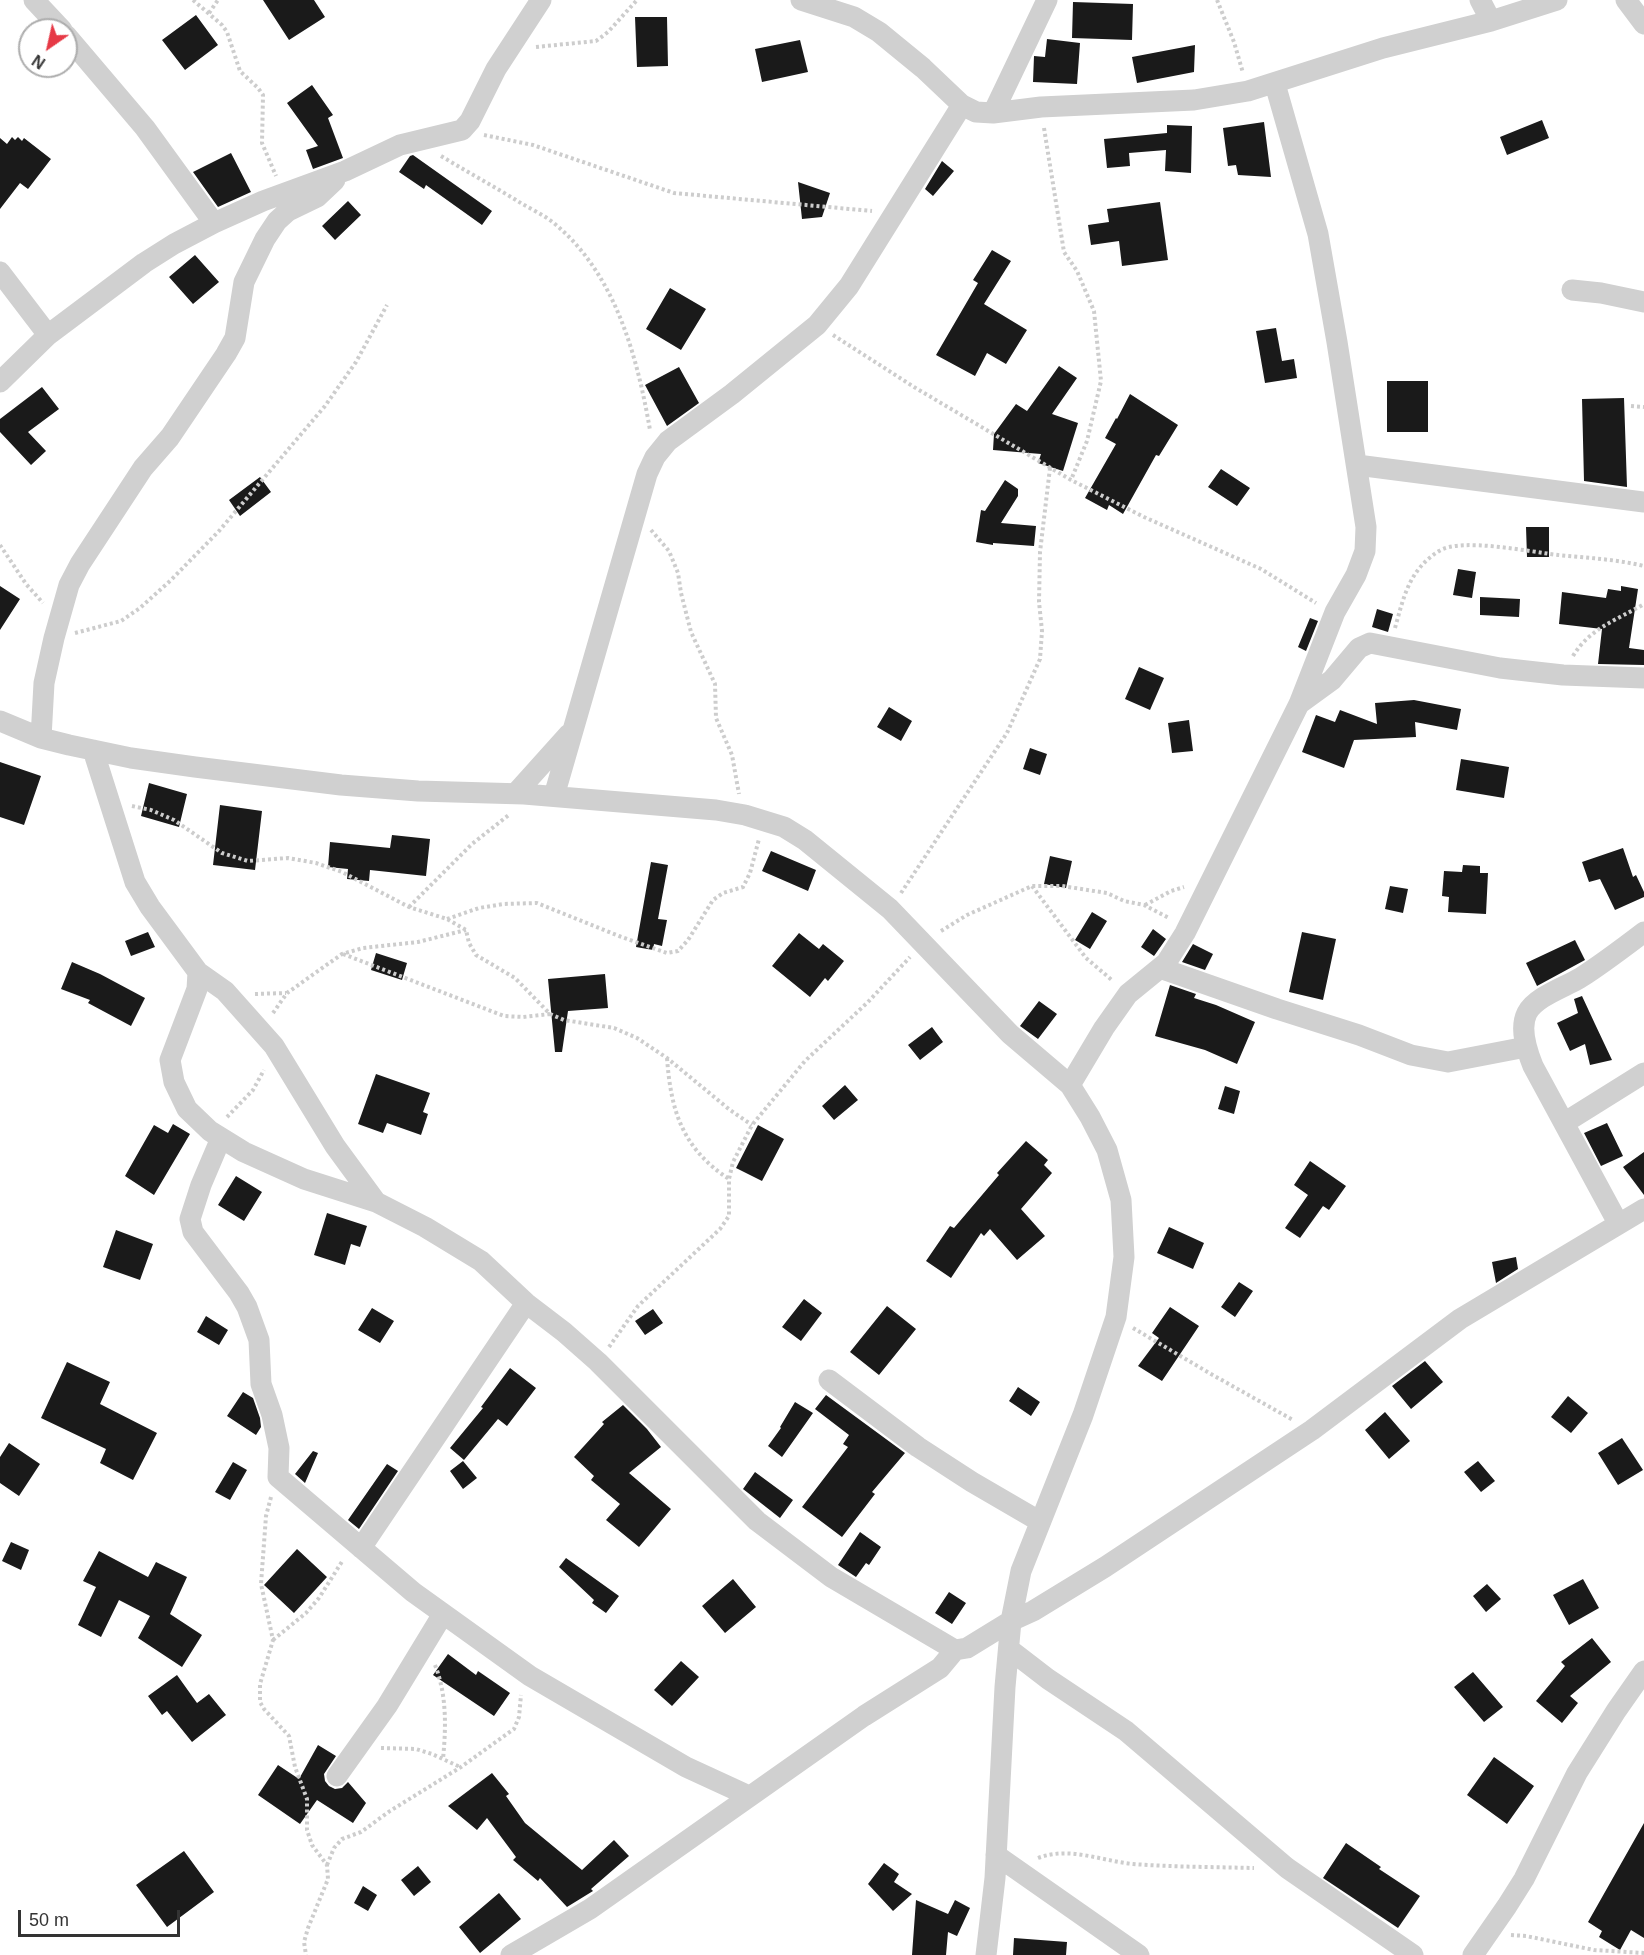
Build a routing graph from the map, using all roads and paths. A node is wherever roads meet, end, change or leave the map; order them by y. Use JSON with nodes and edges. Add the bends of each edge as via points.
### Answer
{"nodes":[{"id":1,"x":34,"y":0,"type":"edge"},
{"id":2,"x":193,"y":0,"type":"edge"},
{"id":3,"x":218,"y":0,"type":"edge"},
{"id":4,"x":542,"y":0,"type":"edge"},
{"id":5,"x":637,"y":0,"type":"edge"},
{"id":6,"x":801,"y":0,"type":"edge"},
{"id":7,"x":1047,"y":0,"type":"edge"},
{"id":8,"x":1217,"y":0,"type":"edge"},
{"id":9,"x":1480,"y":0,"type":"edge"},
{"id":10,"x":1557,"y":0,"type":"edge"},
{"id":11,"x":1626,"y":0,"type":"edge"},
{"id":12,"x":209,"y":13,"type":"junction"},
{"id":13,"x":51,"y":18,"type":"edge"},
{"id":14,"x":1491,"y":21,"type":"junction"},
{"id":15,"x":1644,"y":24,"type":"edge"},
{"id":16,"x":78,"y":49,"type":"edge"},
{"id":17,"x":508,"y":49,"type":"junction"},
{"id":18,"x":1275,"y":84,"type":"junction"},
{"id":19,"x":1248,"y":91,"type":"junction"},
{"id":20,"x":962,"y":105,"type":"junction"},
{"id":21,"x":1041,"y":107,"type":"junction"},
{"id":22,"x":993,"y":113,"type":"junction"},
{"id":23,"x":462,"y":130,"type":"junction"},
{"id":24,"x":416,"y":141,"type":"junction"},
{"id":25,"x":345,"y":171,"type":"junction"},
{"id":26,"x":286,"y":193,"type":"junction"},
{"id":27,"x":893,"y":213,"type":"junction"},
{"id":28,"x":214,"y":223,"type":"junction"},
{"id":29,"x":0,"y":272,"type":"edge"},
{"id":30,"x":1572,"y":290,"type":"dead end"},
{"id":31,"x":1644,"y":302,"type":"edge"},
{"id":32,"x":387,"y":305,"type":"dead end"},
{"id":33,"x":817,"y":325,"type":"junction"},
{"id":34,"x":48,"y":335,"type":"junction"},
{"id":35,"x":0,"y":382,"type":"edge"},
{"id":36,"x":1631,"y":406,"type":"dead end"},
{"id":37,"x":1644,"y":407,"type":"edge"},
{"id":38,"x":655,"y":457,"type":"junction"},
{"id":39,"x":1357,"y":465,"type":"junction"},
{"id":40,"x":1050,"y":468,"type":"junction"},
{"id":41,"x":1071,"y":480,"type":"junction"},
{"id":42,"x":1644,"y":502,"type":"edge"},
{"id":43,"x":636,"y":513,"type":"junction"},
{"id":44,"x":0,"y":545,"type":"edge"},
{"id":45,"x":1644,"y":566,"type":"edge"},
{"id":46,"x":1644,"y":603,"type":"edge"},
{"id":47,"x":1335,"y":612,"type":"junction"},
{"id":48,"x":61,"y":615,"type":"junction"},
{"id":49,"x":54,"y":638,"type":"junction"},
{"id":50,"x":1390,"y":646,"type":"junction"},
{"id":51,"x":1563,"y":675,"type":"junction"},
{"id":52,"x":1644,"y":678,"type":"edge"},
{"id":53,"x":1299,"y":704,"type":"junction"},
{"id":54,"x":0,"y":721,"type":"edge"},
{"id":55,"x":573,"y":729,"type":"junction"},
{"id":56,"x":41,"y":738,"type":"junction"},
{"id":57,"x":93,"y":750,"type":"junction"},
{"id":58,"x":520,"y":793,"type":"junction"},
{"id":59,"x":554,"y":796,"type":"junction"},
{"id":60,"x":111,"y":801,"type":"junction"},
{"id":61,"x":753,"y":818,"type":"junction"},
{"id":62,"x":1211,"y":881,"type":"junction"},
{"id":63,"x":1032,"y":886,"type":"junction"},
{"id":64,"x":1144,"y":905,"type":"junction"},
{"id":65,"x":409,"y":907,"type":"junction"},
{"id":66,"x":890,"y":909,"type":"junction"},
{"id":67,"x":447,"y":919,"type":"junction"},
{"id":68,"x":466,"y":930,"type":"junction"},
{"id":69,"x":1644,"y":932,"type":"edge"},
{"id":70,"x":1185,"y":933,"type":"junction"},
{"id":71,"x":923,"y":942,"type":"junction"},
{"id":72,"x":342,"y":954,"type":"junction"},
{"id":73,"x":1160,"y":968,"type":"junction"},
{"id":74,"x":198,"y":972,"type":"junction"},
{"id":75,"x":1128,"y":994,"type":"junction"},
{"id":76,"x":550,"y":1014,"type":"junction"},
{"id":77,"x":274,"y":1046,"type":"junction"},
{"id":78,"x":1526,"y":1047,"type":"junction"},
{"id":79,"x":667,"y":1058,"type":"junction"},
{"id":80,"x":1644,"y":1073,"type":"edge"},
{"id":81,"x":1070,"y":1086,"type":"junction"},
{"id":82,"x":1564,"y":1124,"type":"junction"},
{"id":83,"x":752,"y":1125,"type":"junction"},
{"id":84,"x":215,"y":1134,"type":"junction"},
{"id":85,"x":729,"y":1179,"type":"junction"},
{"id":86,"x":376,"y":1202,"type":"junction"},
{"id":87,"x":1644,"y":1209,"type":"edge"},
{"id":88,"x":1618,"y":1223,"type":"junction"},
{"id":89,"x":526,"y":1303,"type":"junction"},
{"id":90,"x":1116,"y":1317,"type":"junction"},
{"id":91,"x":598,"y":1362,"type":"junction"},
{"id":92,"x":829,"y":1380,"type":"dead end"},
{"id":93,"x":1312,"y":1430,"type":"junction"},
{"id":94,"x":278,"y":1477,"type":"junction"},
{"id":95,"x":1039,"y":1521,"type":"junction"},
{"id":96,"x":358,"y":1546,"type":"junction"},
{"id":97,"x":443,"y":1614,"type":"junction"},
{"id":98,"x":1011,"y":1621,"type":"junction"},
{"id":99,"x":273,"y":1640,"type":"junction"},
{"id":100,"x":426,"y":1643,"type":"junction"},
{"id":101,"x":1009,"y":1649,"type":"junction"},
{"id":102,"x":955,"y":1650,"type":"junction"},
{"id":103,"x":1644,"y":1671,"type":"edge"},
{"id":104,"x":530,"y":1676,"type":"junction"},
{"id":105,"x":357,"y":1748,"type":"junction"},
{"id":106,"x":443,"y":1759,"type":"junction"},
{"id":107,"x":460,"y":1767,"type":"junction"},
{"id":108,"x":337,"y":1776,"type":"dead end"},
{"id":109,"x":749,"y":1796,"type":"junction"},
{"id":110,"x":996,"y":1855,"type":"junction"},
{"id":111,"x":327,"y":1865,"type":"junction"},
{"id":112,"x":1014,"y":1867,"type":"junction"},
{"id":113,"x":1287,"y":1868,"type":"junction"},
{"id":114,"x":1487,"y":1935,"type":"junction"},
{"id":115,"x":1644,"y":1953,"type":"edge"},
{"id":116,"x":306,"y":1955,"type":"edge"},
{"id":117,"x":511,"y":1955,"type":"edge"},
{"id":118,"x":986,"y":1955,"type":"edge"},
{"id":119,"x":1139,"y":1955,"type":"edge"},
{"id":120,"x":1413,"y":1955,"type":"edge"},
{"id":121,"x":1473,"y":1955,"type":"edge"}],
"edges":[{"from":1,"to":13,"type":"street"},
{"from":2,"to":12,"type":"path"},
{"from":3,"to":12,"type":"path"},
{"from":4,"to":17,"type":"street"},
{"from":5,"to":17,"type":"path","via":[[596,41]]},
{"from":6,"to":20,"type":"street","via":[[854,17],[879,32]]},
{"from":7,"to":22,"type":"street"},
{"from":8,"to":19,"type":"path"},
{"from":9,"to":14,"type":"street"},
{"from":10,"to":14,"type":"street"},
{"from":11,"to":15,"type":"street"},
{"from":12,"to":26,"type":"path","via":[[227,32],[240,70],[263,95],[262,143]]},
{"from":14,"to":18,"type":"street","via":[[1383,48]]},
{"from":16,"to":28,"type":"street","via":[[145,128]]},
{"from":17,"to":23,"type":"street"},
{"from":18,"to":19,"type":"street"},
{"from":18,"to":39,"type":"street","via":[[1318,234]]},
{"from":19,"to":21,"type":"street","via":[[1194,100]]},
{"from":20,"to":22,"type":"street","via":[[976,112]]},
{"from":20,"to":27,"type":"street"},
{"from":21,"to":22,"type":"street"},
{"from":21,"to":41,"type":"path","via":[[1064,252],[1094,311],[1101,381],[1087,441]]},
{"from":23,"to":24,"type":"street"},
{"from":23,"to":27,"type":"path","via":[[533,145],[674,193]]},
{"from":24,"to":25,"type":"street"},
{"from":24,"to":38,"type":"path","via":[[553,222],[584,252],[603,280],[626,336],[642,384]]},
{"from":25,"to":26,"type":"street"},
{"from":25,"to":48,"type":"street","via":[[317,197],[288,211],[265,239],[244,282],[235,338],[80,564]]},
{"from":26,"to":28,"type":"street"},
{"from":27,"to":33,"type":"street","via":[[849,286]]},
{"from":28,"to":34,"type":"street","via":[[144,263]]},
{"from":29,"to":34,"type":"street"},
{"from":30,"to":31,"type":"street"},
{"from":32,"to":49,"type":"path","via":[[356,362],[325,406],[219,531],[171,580],[121,621]]},
{"from":33,"to":38,"type":"street","via":[[668,441]]},
{"from":33,"to":40,"type":"path"},
{"from":34,"to":35,"type":"street"},
{"from":36,"to":37,"type":"path"},
{"from":38,"to":43,"type":"street"},
{"from":39,"to":42,"type":"street"},
{"from":39,"to":47,"type":"street","via":[[1366,526],[1365,551]]},
{"from":40,"to":41,"type":"path"},
{"from":40,"to":66,"type":"path","via":[[1040,552],[1040,659],[1007,733]]},
{"from":41,"to":47,"type":"path","via":[[1261,569]]},
{"from":43,"to":55,"type":"street"},
{"from":43,"to":61,"type":"path","via":[[669,551],[678,573],[691,632],[715,684],[716,718]]},
{"from":44,"to":48,"type":"path","via":[[37,597]]},
{"from":45,"to":50,"type":"path","via":[[1493,546],[1442,549],[1419,569],[1406,588]]},
{"from":46,"to":51,"type":"path","via":[[1582,641]]},
{"from":47,"to":53,"type":"street"},
{"from":48,"to":49,"type":"street"},
{"from":49,"to":56,"type":"street","via":[[44,683]]},
{"from":50,"to":51,"type":"street","via":[[1500,668]]},
{"from":50,"to":53,"type":"street","via":[[1365,644],[1332,680]]},
{"from":51,"to":52,"type":"street"},
{"from":53,"to":62,"type":"street"},
{"from":54,"to":56,"type":"street"},
{"from":55,"to":58,"type":"street"},
{"from":55,"to":59,"type":"street"},
{"from":56,"to":57,"type":"street"},
{"from":57,"to":58,"type":"street","via":[[341,785]]},
{"from":57,"to":60,"type":"street"},
{"from":58,"to":59,"type":"street"},
{"from":58,"to":65,"type":"path","via":[[513,812],[472,844]]},
{"from":59,"to":61,"type":"street","via":[[716,810]]},
{"from":60,"to":65,"type":"path","via":[[174,820],[222,853],[248,861],[288,858],[316,863]]},
{"from":60,"to":74,"type":"street","via":[[135,882]]},
{"from":61,"to":66,"type":"street","via":[[784,827],[805,840]]},
{"from":61,"to":67,"type":"path","via":[[757,852],[743,887],[713,900],[678,951],[661,951],[537,903],[479,908]]},
{"from":62,"to":64,"type":"path","via":[[1171,891]]},
{"from":62,"to":70,"type":"street"},
{"from":63,"to":64,"type":"path","via":[[1084,888]]},
{"from":63,"to":71,"type":"path","via":[[967,915]]},
{"from":63,"to":75,"type":"path","via":[[1086,958]]},
{"from":64,"to":70,"type":"path"},
{"from":65,"to":67,"type":"path"},
{"from":66,"to":71,"type":"street"},
{"from":67,"to":68,"type":"path"},
{"from":68,"to":72,"type":"path"},
{"from":68,"to":76,"type":"path","via":[[476,955],[515,978]]},
{"from":69,"to":78,"type":"street","via":[[1580,978],[1534,1003],[1524,1024]]},
{"from":70,"to":73,"type":"street"},
{"from":71,"to":81,"type":"street","via":[[1010,1034]]},
{"from":71,"to":83,"type":"path","via":[[868,1002],[805,1061]]},
{"from":72,"to":76,"type":"path","via":[[504,1016]]},
{"from":72,"to":77,"type":"path","via":[[279,1002],[271,1018]]},
{"from":73,"to":75,"type":"street"},
{"from":73,"to":78,"type":"street","via":[[1411,1054],[1448,1062]]},
{"from":74,"to":77,"type":"street","via":[[225,992]]},
{"from":74,"to":84,"type":"street","via":[[194,999],[170,1060],[174,1082],[187,1109]]},
{"from":75,"to":81,"type":"street"},
{"from":76,"to":79,"type":"path","via":[[614,1028]]},
{"from":77,"to":84,"type":"path","via":[[253,1090]]},
{"from":77,"to":86,"type":"street","via":[[335,1146]]},
{"from":78,"to":82,"type":"street"},
{"from":79,"to":83,"type":"path"},
{"from":79,"to":85,"type":"path","via":[[673,1104],[686,1134],[704,1161]]},
{"from":80,"to":82,"type":"street"},
{"from":81,"to":90,"type":"street","via":[[1107,1150],[1121,1200],[1124,1257]]},
{"from":82,"to":88,"type":"street"},
{"from":83,"to":85,"type":"path"},
{"from":84,"to":86,"type":"street","via":[[304,1179]]},
{"from":84,"to":94,"type":"street","via":[[190,1219],[193,1232],[247,1307],[259,1340],[261,1384],[279,1448]]},
{"from":85,"to":91,"type":"path","via":[[729,1216],[720,1229],[638,1306]]},
{"from":86,"to":89,"type":"street","via":[[481,1261]]},
{"from":87,"to":88,"type":"street"},
{"from":88,"to":93,"type":"street","via":[[1460,1319]]},
{"from":89,"to":91,"type":"street"},
{"from":89,"to":96,"type":"street"},
{"from":90,"to":93,"type":"path"},
{"from":90,"to":95,"type":"street","via":[[1083,1415]]},
{"from":91,"to":102,"type":"street","via":[[757,1521],[831,1577]]},
{"from":92,"to":95,"type":"street","via":[[918,1447]]},
{"from":93,"to":98,"type":"street","via":[[1105,1567]]},
{"from":94,"to":96,"type":"street"},
{"from":94,"to":99,"type":"path","via":[[266,1516],[261,1574]]},
{"from":95,"to":98,"type":"street","via":[[1021,1571]]},
{"from":96,"to":97,"type":"street"},
{"from":96,"to":99,"type":"path","via":[[306,1613]]},
{"from":97,"to":100,"type":"street"},
{"from":97,"to":104,"type":"street"},
{"from":98,"to":101,"type":"street"},
{"from":98,"to":102,"type":"street","via":[[967,1648]]},
{"from":99,"to":111,"type":"path","via":[[260,1684],[260,1702],[289,1736],[306,1799],[307,1830],[312,1845]]},
{"from":100,"to":105,"type":"street"},
{"from":100,"to":106,"type":"path","via":[[442,1686]]},
{"from":101,"to":110,"type":"street"},
{"from":101,"to":113,"type":"street","via":[[1126,1731]]},
{"from":102,"to":109,"type":"street","via":[[940,1668]]},
{"from":103,"to":114,"type":"street","via":[[1577,1773],[1524,1879]]},
{"from":104,"to":107,"type":"path","via":[[522,1687],[519,1717],[513,1729]]},
{"from":104,"to":109,"type":"street","via":[[686,1767]]},
{"from":105,"to":106,"type":"path","via":[[416,1749]]},
{"from":105,"to":108,"type":"street"},
{"from":106,"to":107,"type":"path"},
{"from":107,"to":111,"type":"path","via":[[362,1832],[342,1839]]},
{"from":109,"to":117,"type":"street","via":[[590,1909]]},
{"from":110,"to":112,"type":"street"},
{"from":110,"to":118,"type":"street"},
{"from":111,"to":116,"type":"path","via":[[328,1879],[304,1942]]},
{"from":112,"to":113,"type":"path","via":[[1048,1854],[1074,1854],[1131,1864]]},
{"from":112,"to":119,"type":"street"},
{"from":113,"to":120,"type":"street"},
{"from":114,"to":115,"type":"path","via":[[1526,1936],[1594,1950]]},
{"from":114,"to":121,"type":"street"}]}
